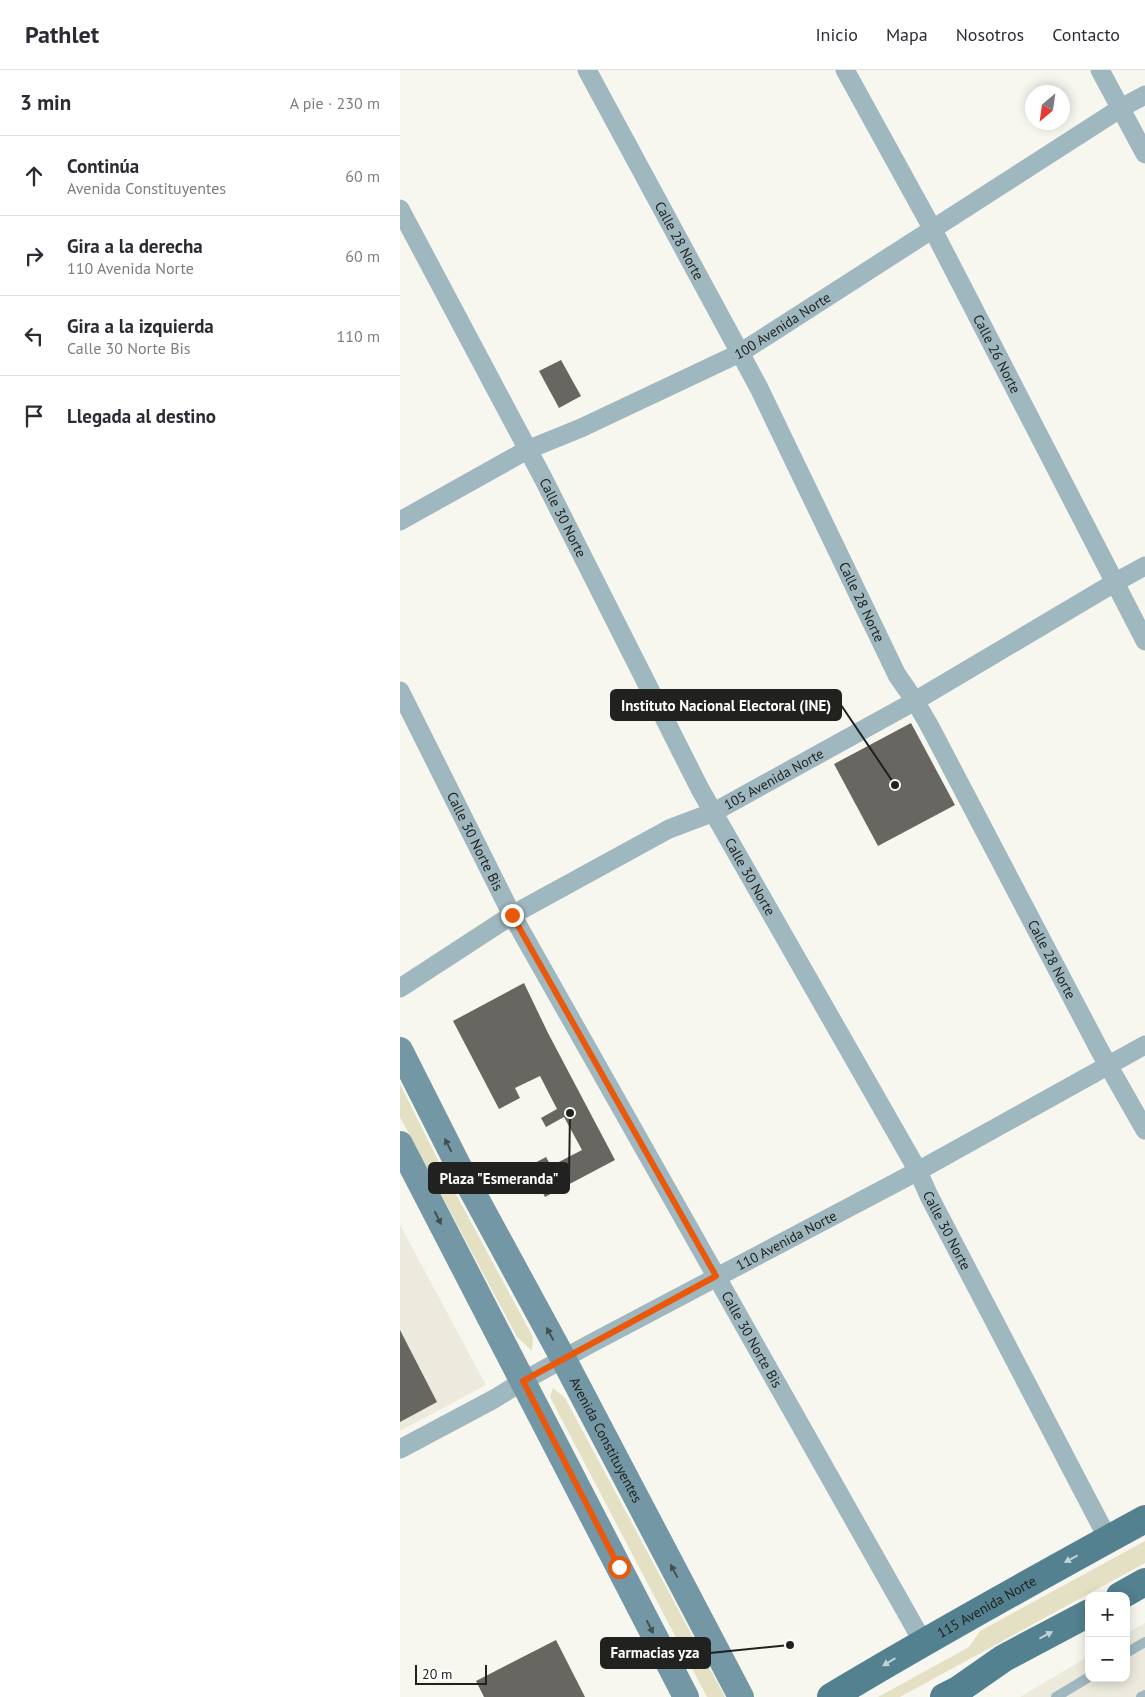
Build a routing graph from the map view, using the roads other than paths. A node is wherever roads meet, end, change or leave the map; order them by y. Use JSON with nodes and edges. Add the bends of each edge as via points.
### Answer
{"nodes":[{"id":1,"x":587,"y":70,"type":"edge"},
{"id":2,"x":845,"y":70,"type":"edge"},
{"id":3,"x":1100,"y":70,"type":"edge"},
{"id":4,"x":1145,"y":95,"type":"edge"},
{"id":5,"x":1121,"y":108,"type":"junction"},
{"id":6,"x":1145,"y":154,"type":"edge"},
{"id":7,"x":400,"y":209,"type":"edge"},
{"id":8,"x":932,"y":228,"type":"junction"},
{"id":9,"x":740,"y":353,"type":"junction"},
{"id":10,"x":527,"y":450,"type":"junction"},
{"id":11,"x":400,"y":521,"type":"edge"},
{"id":12,"x":1145,"y":566,"type":"edge"},
{"id":13,"x":1114,"y":583,"type":"junction"},
{"id":14,"x":1145,"y":641,"type":"edge"},
{"id":15,"x":400,"y":690,"type":"edge"},
{"id":16,"x":915,"y":701,"type":"junction"},
{"id":17,"x":714,"y":812,"type":"junction"},
{"id":18,"x":512,"y":915,"type":"junction"},
{"id":19,"x":400,"y":988,"type":"edge"},
{"id":20,"x":1145,"y":1044,"type":"edge"},
{"id":21,"x":400,"y":1050,"type":"edge"},
{"id":22,"x":1109,"y":1065,"type":"junction"},
{"id":23,"x":1145,"y":1130,"type":"edge"},
{"id":24,"x":400,"y":1144,"type":"edge"},
{"id":25,"x":918,"y":1171,"type":"junction"},
{"id":26,"x":716,"y":1276,"type":"junction"},
{"id":27,"x":564,"y":1360,"type":"junction"},
{"id":28,"x":523,"y":1381,"type":"junction"},
{"id":29,"x":400,"y":1449,"type":"edge"},
{"id":30,"x":1145,"y":1519,"type":"edge"},
{"id":31,"x":1108,"y":1539,"type":"junction"},
{"id":32,"x":1145,"y":1582,"type":"edge"},
{"id":33,"x":1127,"y":1592,"type":"edge"},
{"id":34,"x":1085,"y":1615,"type":"edge"},
{"id":35,"x":923,"y":1642,"type":"junction"},
{"id":36,"x":1145,"y":1642,"type":"edge"},
{"id":37,"x":1130,"y":1651,"type":"edge"},
{"id":38,"x":1085,"y":1679,"type":"edge"},
{"id":39,"x":955,"y":1695,"type":"edge"},
{"id":40,"x":1145,"y":1695,"type":"edge"},
{"id":41,"x":686,"y":1697,"type":"edge"},
{"id":42,"x":741,"y":1697,"type":"edge"},
{"id":43,"x":831,"y":1697,"type":"edge"},
{"id":44,"x":1056,"y":1697,"type":"edge"},
{"id":45,"x":1141,"y":1697,"type":"edge"}],
"edges":[{"from":1,"to":9,"type":"street","name":"Calle 28 Norte"},
{"from":2,"to":8,"type":"street","name":"Calle 26 Norte"},
{"from":3,"to":5,"type":"street"},
{"from":4,"to":5,"type":"street","name":"100 Avenida Norte"},
{"from":5,"to":6,"type":"street"},
{"from":5,"to":8,"type":"street","name":"100 Avenida Norte"},
{"from":7,"to":10,"type":"street","name":"Calle 30 Norte"},
{"from":8,"to":9,"type":"street","name":"100 Avenida Norte"},
{"from":8,"to":13,"type":"street","name":"Calle 26 Norte"},
{"from":9,"to":10,"type":"street","name":"100 Avenida Norte"},
{"from":9,"to":16,"type":"street","name":"Calle 28 Norte","via":[[897,676]]},
{"from":10,"to":11,"type":"street","name":"100 Avenida Norte"},
{"from":10,"to":17,"type":"street","name":"Calle 30 Norte"},
{"from":12,"to":13,"type":"street","name":"105 Avenida Norte"},
{"from":13,"to":14,"type":"street","name":"Calle 26 Norte"},
{"from":13,"to":16,"type":"street","name":"105 Avenida Norte"},
{"from":15,"to":18,"type":"street","name":"Calle 30 Norte Bis"},
{"from":16,"to":17,"type":"street","name":"105 Avenida Norte"},
{"from":16,"to":22,"type":"street","name":"Calle 28 Norte"},
{"from":17,"to":18,"type":"street","name":"105 Avenida Norte","via":[[669,829]]},
{"from":17,"to":25,"type":"street","name":"Calle 30 Norte"},
{"from":18,"to":19,"type":"street","name":"105 Avenida Norte"},
{"from":18,"to":26,"type":"street","name":"Calle 30 Norte Bis"},
{"from":20,"to":22,"type":"street","name":"110 Avenida Norte"},
{"from":27,"to":21,"type":"main road","name":"Avenida Constituyentes","one_way":true,"via":[[458,1165]]},
{"from":22,"to":23,"type":"street","name":"Calle 28 Norte"},
{"from":22,"to":25,"type":"street","name":"110 Avenida Norte"},
{"from":24,"to":28,"type":"main road","one_way":true},
{"from":25,"to":26,"type":"street","name":"110 Avenida Norte"},
{"from":25,"to":31,"type":"street","name":"Calle 30 Norte"},
{"from":26,"to":27,"type":"street","name":"110 Avenida Norte"},
{"from":26,"to":35,"type":"street","name":"Calle 30 Norte Bis"},
{"from":27,"to":28,"type":"street","name":"110 Avenida Norte"},
{"from":42,"to":27,"type":"main road","name":"Avenida Constituyentes","one_way":true},
{"from":28,"to":29,"type":"street","name":"110 Avenida Norte"},
{"from":28,"to":41,"type":"main road","one_way":true},
{"from":30,"to":31,"type":"main road","name":"115 Avenida Norte"},
{"from":31,"to":35,"type":"main road","name":"115 Avenida Norte","one_way":true},
{"from":32,"to":33,"type":"main road"},
{"from":39,"to":34,"type":"main road","one_way":true,"via":[[1004,1658]]},
{"from":35,"to":43,"type":"main road","name":"115 Avenida Norte","one_way":true},
{"from":36,"to":37,"type":"lane"},
{"from":38,"to":44,"type":"lane"},
{"from":40,"to":45,"type":"lane"}]}
